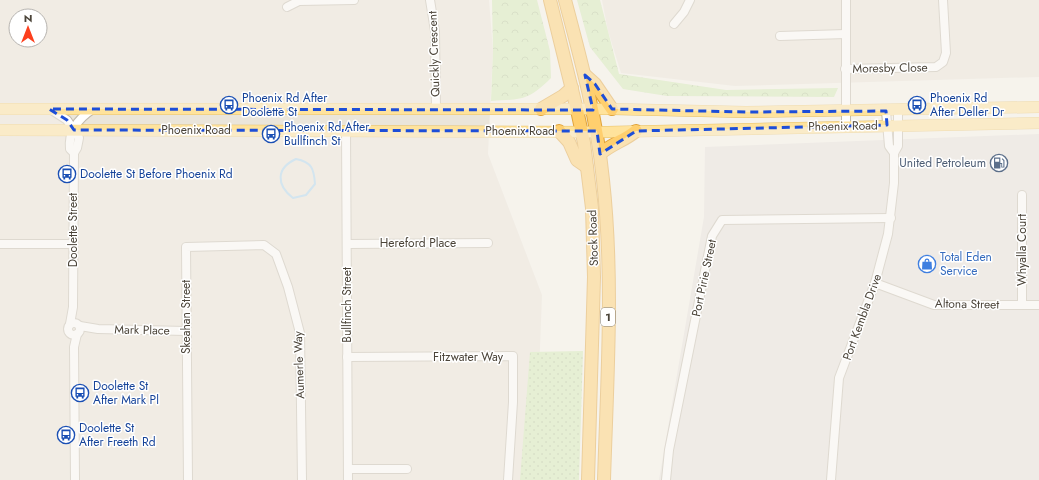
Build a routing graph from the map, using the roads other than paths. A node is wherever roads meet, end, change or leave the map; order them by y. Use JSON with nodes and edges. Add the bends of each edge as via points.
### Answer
{"nodes":[{"id":1,"x":354,"y":0,"type":"edge"},
{"id":2,"x":430,"y":0,"type":"edge"},
{"id":3,"x":550,"y":0,"type":"edge"},
{"id":4,"x":565,"y":0,"type":"edge"},
{"id":5,"x":690,"y":0,"type":"edge"},
{"id":6,"x":846,"y":0,"type":"edge"},
{"id":7,"x":944,"y":0,"type":"edge"},
{"id":8,"x":287,"y":7,"type":"dead end"},
{"id":9,"x":674,"y":24,"type":"dead end"},
{"id":10,"x":846,"y":34,"type":"junction"},
{"id":11,"x":780,"y":36,"type":"dead end"},
{"id":12,"x":845,"y":69,"type":"junction"},
{"id":13,"x":585,"y":75,"type":"junction"},
{"id":14,"x":572,"y":88,"type":"junction"},
{"id":15,"x":1039,"y":107,"type":"edge"},
{"id":16,"x":0,"y":109,"type":"edge"},
{"id":17,"x":49,"y":109,"type":"junction"},
{"id":18,"x":94,"y":109,"type":"junction"},
{"id":19,"x":436,"y":109,"type":"junction"},
{"id":20,"x":541,"y":109,"type":"junction"},
{"id":21,"x":612,"y":109,"type":"junction"},
{"id":22,"x":577,"y":110,"type":"junction"},
{"id":23,"x":592,"y":110,"type":"junction"},
{"id":24,"x":898,"y":110,"type":"junction"},
{"id":25,"x":845,"y":111,"type":"junction"},
{"id":26,"x":886,"y":111,"type":"junction"},
{"id":27,"x":1039,"y":122,"type":"edge"},
{"id":28,"x":887,"y":125,"type":"junction"},
{"id":29,"x":899,"y":125,"type":"junction"},
{"id":30,"x":846,"y":126,"type":"junction"},
{"id":31,"x":0,"y":130,"type":"edge"},
{"id":32,"x":74,"y":130,"type":"junction"},
{"id":33,"x":346,"y":130,"type":"junction"},
{"id":34,"x":559,"y":131,"type":"junction"},
{"id":35,"x":582,"y":131,"type":"junction"},
{"id":36,"x":597,"y":131,"type":"junction"},
{"id":37,"x":636,"y":131,"type":"junction"},
{"id":38,"x":894,"y":153,"type":"junction"},
{"id":39,"x":600,"y":154,"type":"junction"},
{"id":40,"x":587,"y":167,"type":"junction"},
{"id":41,"x":1022,"y":195,"type":"dead end"},
{"id":42,"x":891,"y":218,"type":"junction"},
{"id":43,"x":488,"y":243,"type":"dead end"},
{"id":44,"x":0,"y":244,"type":"edge"},
{"id":45,"x":73,"y":244,"type":"junction"},
{"id":46,"x":348,"y":244,"type":"junction"},
{"id":47,"x":276,"y":254,"type":"joint"},
{"id":48,"x":875,"y":283,"type":"junction"},
{"id":49,"x":1022,"y":305,"type":"junction"},
{"id":50,"x":1039,"y":305,"type":"edge"},
{"id":51,"x":73,"y":307,"type":"junction"},
{"id":52,"x":70,"y":324,"type":"joint"},
{"id":53,"x":77,"y":330,"type":"junction"},
{"id":54,"x":186,"y":331,"type":"junction"},
{"id":55,"x":347,"y":357,"type":"junction"},
{"id":56,"x":348,"y":469,"type":"junction"},
{"id":57,"x":407,"y":469,"type":"dead end"},
{"id":58,"x":74,"y":480,"type":"edge"},
{"id":59,"x":188,"y":480,"type":"edge"},
{"id":60,"x":302,"y":480,"type":"edge"},
{"id":61,"x":348,"y":480,"type":"edge"},
{"id":62,"x":508,"y":480,"type":"edge"},
{"id":63,"x":588,"y":480,"type":"edge"},
{"id":64,"x":604,"y":480,"type":"edge"},
{"id":65,"x":666,"y":480,"type":"edge"},
{"id":66,"x":831,"y":480,"type":"edge"}],
"edges":[{"from":1,"to":8,"type":"street","via":[[299,1]]},
{"from":2,"to":19,"type":"street","name":"Quickly Crescent","via":[[435,31]]},
{"from":3,"to":14,"type":"highway","name":"Stock Road","number":"1"},
{"from":4,"to":13,"type":"highway","name":"Stock Road","number":"1"},
{"from":5,"to":9,"type":"street"},
{"from":6,"to":10,"type":"street"},
{"from":7,"to":12,"type":"street","name":"Moresby Close","via":[[946,53],[943,62],[936,67]]},
{"from":10,"to":11,"type":"street"},
{"from":10,"to":12,"type":"street"},
{"from":12,"to":25,"type":"street"},
{"from":13,"to":21,"type":"highway","via":[[595,84]]},
{"from":13,"to":23,"type":"highway","name":"Stock Road","number":"1"},
{"from":14,"to":20,"type":"highway"},
{"from":14,"to":22,"type":"highway","name":"Stock Road","number":"1"},
{"from":15,"to":24,"type":"main road","name":"Phoenix Road"},
{"from":16,"to":17,"type":"main road","name":"Phoenix Road"},
{"from":17,"to":18,"type":"main road","name":"Phoenix Road"},
{"from":17,"to":32,"type":"street","via":[[67,120]]},
{"from":18,"to":19,"type":"main road","name":"Phoenix Road"},
{"from":18,"to":32,"type":"street","via":[[79,120]]},
{"from":19,"to":20,"type":"main road","name":"Phoenix Road"},
{"from":20,"to":22,"type":"main road","name":"Phoenix Road"},
{"from":21,"to":23,"type":"main road","name":"Phoenix Road"},
{"from":21,"to":25,"type":"main road","name":"Phoenix Road"},
{"from":22,"to":23,"type":"main road","name":"Phoenix Road"},
{"from":22,"to":35,"type":"highway","name":"Stock Road","number":"1"},
{"from":23,"to":36,"type":"highway","name":"Stock Road","number":"1"},
{"from":24,"to":26,"type":"main road","name":"Phoenix Road"},
{"from":24,"to":29,"type":"street","name":"Port Kembla Drive"},
{"from":25,"to":26,"type":"main road","name":"Phoenix Road"},
{"from":25,"to":30,"type":"street"},
{"from":26,"to":28,"type":"street","name":"Port Kembla Drive"},
{"from":27,"to":29,"type":"main road","name":"Phoenix Road"},
{"from":28,"to":29,"type":"main road","name":"Phoenix Road"},
{"from":28,"to":30,"type":"main road","name":"Phoenix Road"},
{"from":28,"to":38,"type":"street","name":"Port Kembla Drive","via":[[889,146]]},
{"from":29,"to":38,"type":"street","name":"Port Kembla Drive","via":[[898,146]]},
{"from":30,"to":37,"type":"main road","name":"Phoenix Road"},
{"from":31,"to":32,"type":"main road","name":"Phoenix Road"},
{"from":32,"to":33,"type":"main road","name":"Phoenix Road"},
{"from":32,"to":45,"type":"street","name":"Doolette Street","via":[[79,138],[74,153]]},
{"from":33,"to":34,"type":"main road","name":"Phoenix Road"},
{"from":33,"to":46,"type":"street","name":"Bullfinch Street"},
{"from":34,"to":35,"type":"main road","name":"Phoenix Road"},
{"from":34,"to":40,"type":"highway","via":[[569,142],[577,160]]},
{"from":35,"to":36,"type":"main road","name":"Phoenix Road"},
{"from":35,"to":40,"type":"highway","name":"Stock Road","number":"1"},
{"from":36,"to":37,"type":"main road","name":"Phoenix Road"},
{"from":36,"to":39,"type":"highway","name":"Stock Road","number":"1"},
{"from":37,"to":39,"type":"highway","via":[[626,140],[613,144]]},
{"from":38,"to":42,"type":"street","name":"Port Kembla Drive"},
{"from":39,"to":64,"type":"highway","name":"Stock Road","number":"1","via":[[608,275]]},
{"from":40,"to":63,"type":"highway","name":"Stock Road","number":"1","via":[[593,226],[594,277]]},
{"from":41,"to":49,"type":"street","name":"Whyalla Court"},
{"from":42,"to":48,"type":"street","name":"Port Kembla Drive"},
{"from":42,"to":65,"type":"street","name":"Port Pirie Street","via":[[722,220],[712,236],[669,450]]},
{"from":43,"to":46,"type":"street","name":"Hereford Place"},
{"from":44,"to":45,"type":"street"},
{"from":45,"to":51,"type":"street","name":"Doolette Street"},
{"from":46,"to":55,"type":"street","name":"Bullfinch Street"},
{"from":47,"to":54,"type":"street","name":"Skeahan Street","via":[[264,245],[186,247]]},
{"from":47,"to":60,"type":"street","name":"Aumerle Way","via":[[300,333]]},
{"from":48,"to":49,"type":"street","name":"Altona Street","via":[[934,305]]},
{"from":48,"to":66,"type":"street","name":"Port Kembla Drive","via":[[839,378]]},
{"from":49,"to":50,"type":"street","name":"Altona Street"},
{"from":51,"to":52,"type":"street","name":"Doolette Street"},
{"from":51,"to":53,"type":"street","name":"Doolette Street"},
{"from":52,"to":53,"type":"street","name":"Mark Place","via":[[73,322]]},
{"from":53,"to":54,"type":"street","name":"Mark Place"},
{"from":53,"to":58,"type":"street","name":"Doolette Street","via":[[74,347]]},
{"from":54,"to":59,"type":"street","name":"Skeahan Street"},
{"from":55,"to":56,"type":"street","name":"Bullfinch Street"},
{"from":55,"to":62,"type":"street","name":"Fitzwater Way","via":[[513,356]]},
{"from":56,"to":57,"type":"street"},
{"from":56,"to":61,"type":"street","name":"Bullfinch Street"}]}
